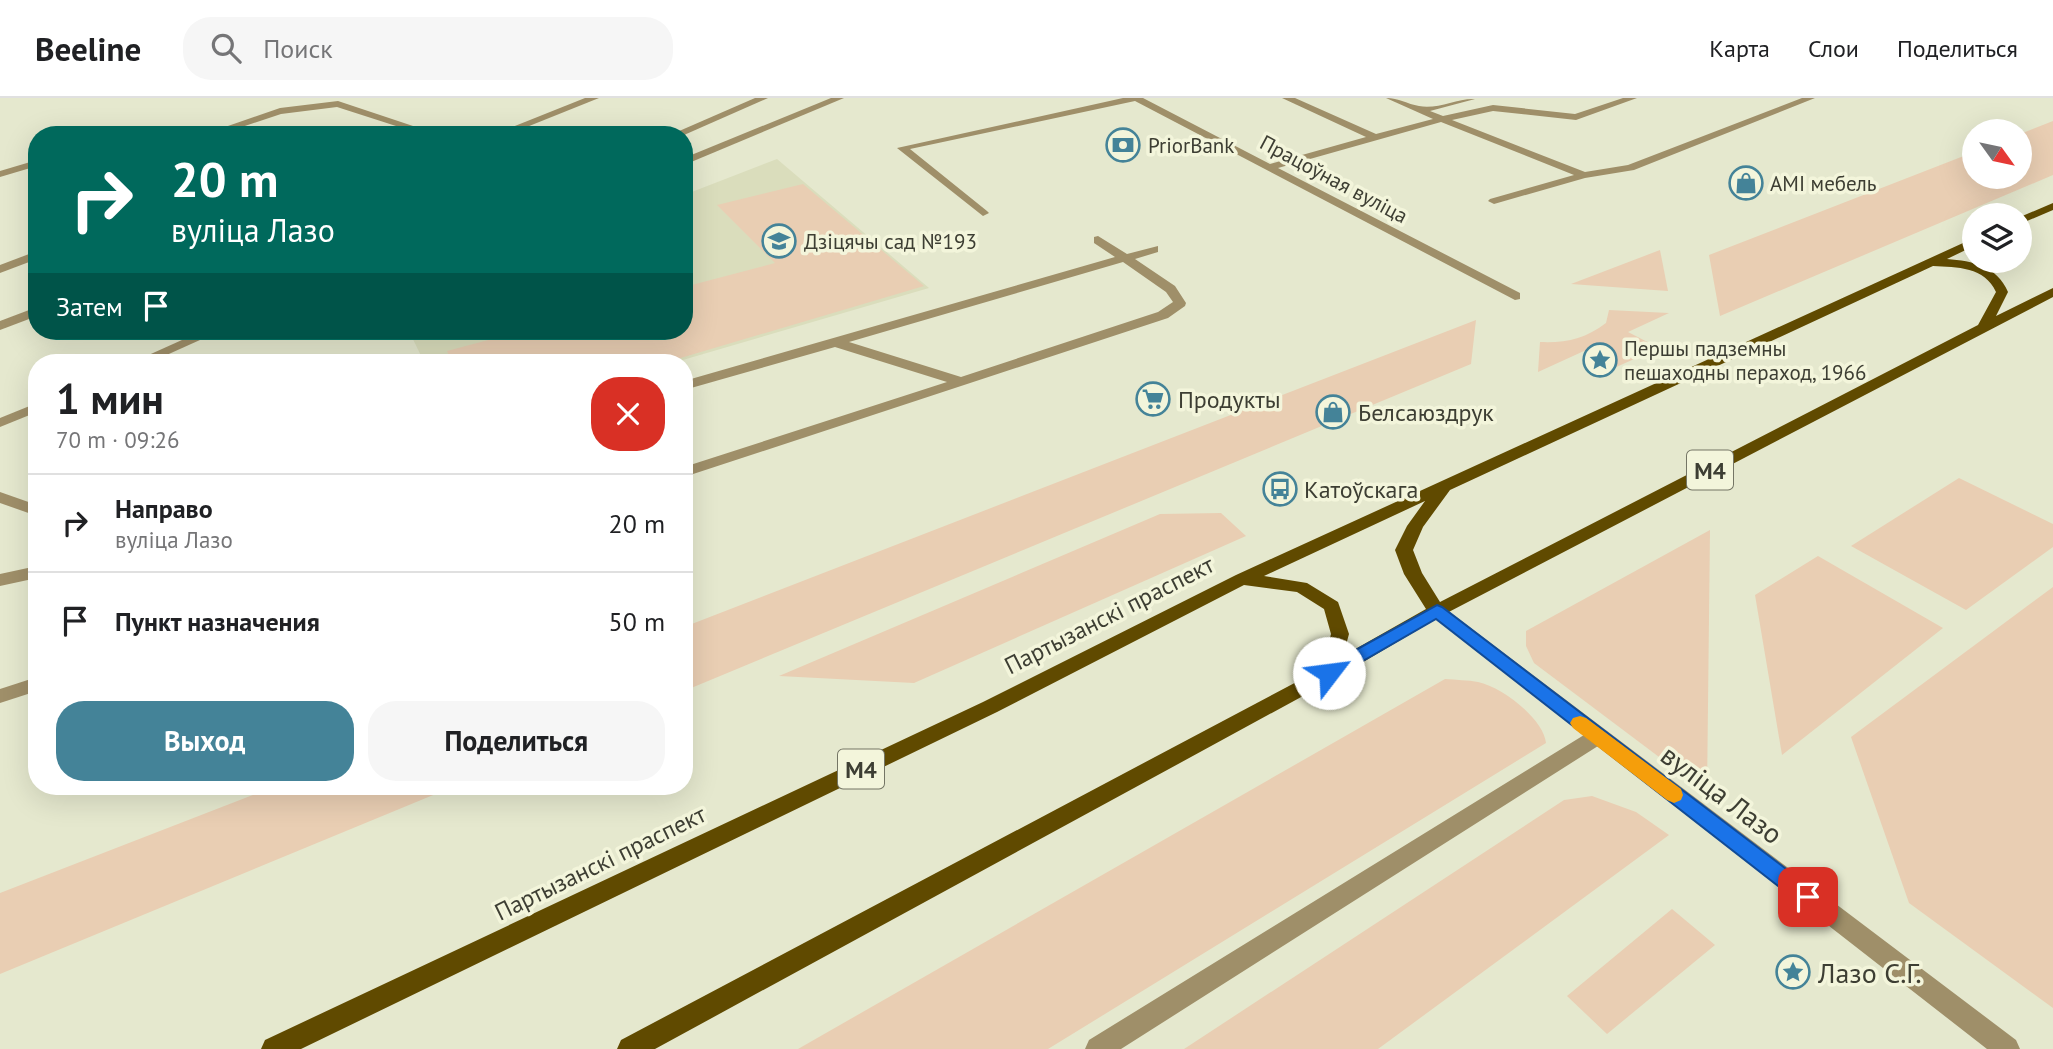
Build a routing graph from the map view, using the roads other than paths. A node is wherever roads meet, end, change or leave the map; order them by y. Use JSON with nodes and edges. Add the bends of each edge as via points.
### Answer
{"nodes":[{"id":1,"x":594,"y":98,"type":"edge"},
{"id":2,"x":763,"y":98,"type":"edge"},
{"id":3,"x":839,"y":98,"type":"edge"},
{"id":4,"x":1136,"y":98,"type":"edge"},
{"id":5,"x":1287,"y":98,"type":"edge"},
{"id":6,"x":1391,"y":98,"type":"edge"},
{"id":7,"x":1632,"y":98,"type":"edge"},
{"id":8,"x":1810,"y":98,"type":"edge"},
{"id":9,"x":1468,"y":99,"type":"edge"},
{"id":10,"x":1493,"y":108,"type":"junction"},
{"id":11,"x":1420,"y":110,"type":"junction"},
{"id":12,"x":1442,"y":120,"type":"junction"},
{"id":13,"x":233,"y":126,"type":"edge"},
{"id":14,"x":407,"y":126,"type":"edge"},
{"id":15,"x":521,"y":126,"type":"edge"},
{"id":16,"x":693,"y":127,"type":"edge"},
{"id":17,"x":1376,"y":138,"type":"junction"},
{"id":18,"x":693,"y":158,"type":"edge"},
{"id":19,"x":28,"y":166,"type":"edge"},
{"id":20,"x":1270,"y":167,"type":"junction"},
{"id":21,"x":0,"y":174,"type":"edge"},
{"id":22,"x":1584,"y":175,"type":"junction"},
{"id":23,"x":1494,"y":201,"type":"dead end"},
{"id":24,"x":2053,"y":206,"type":"edge"},
{"id":25,"x":983,"y":213,"type":"dead end"},
{"id":26,"x":2032,"y":216,"type":"edge"},
{"id":27,"x":1098,"y":240,"type":"dead end"},
{"id":28,"x":1962,"y":248,"type":"edge"},
{"id":29,"x":1154,"y":249,"type":"dead end"},
{"id":30,"x":1125,"y":258,"type":"junction"},
{"id":31,"x":28,"y":259,"type":"edge"},
{"id":32,"x":1931,"y":262,"type":"junction"},
{"id":33,"x":0,"y":269,"type":"edge"},
{"id":34,"x":2053,"y":292,"type":"edge"},
{"id":35,"x":1515,"y":296,"type":"dead end"},
{"id":36,"x":28,"y":315,"type":"edge"},
{"id":37,"x":0,"y":326,"type":"edge"},
{"id":38,"x":1983,"y":329,"type":"junction"},
{"id":39,"x":192,"y":340,"type":"edge"},
{"id":40,"x":834,"y":342,"type":"junction"},
{"id":41,"x":159,"y":354,"type":"edge"},
{"id":42,"x":961,"y":382,"type":"junction"},
{"id":43,"x":693,"y":383,"type":"edge"},
{"id":44,"x":28,"y":411,"type":"edge"},
{"id":45,"x":0,"y":422,"type":"edge"},
{"id":46,"x":693,"y":469,"type":"edge"},
{"id":47,"x":1445,"y":485,"type":"junction"},
{"id":48,"x":0,"y":497,"type":"edge"},
{"id":49,"x":28,"y":507,"type":"edge"},
{"id":50,"x":28,"y":574,"type":"edge"},
{"id":51,"x":1242,"y":579,"type":"junction"},
{"id":52,"x":0,"y":580,"type":"edge"},
{"id":53,"x":1437,"y":611,"type":"junction"},
{"id":54,"x":1329,"y":673,"type":"junction"},
{"id":55,"x":28,"y":687,"type":"edge"},
{"id":56,"x":0,"y":696,"type":"edge"},
{"id":57,"x":1597,"y":737,"type":"junction"},
{"id":58,"x":274,"y":1049,"type":"edge"},
{"id":59,"x":630,"y":1049,"type":"edge"},
{"id":60,"x":1098,"y":1049,"type":"edge"},
{"id":61,"x":2007,"y":1049,"type":"edge"}],
"edges":[{"from":1,"to":15,"type":"street"},
{"from":2,"to":16,"type":"street"},
{"from":3,"to":18,"type":"street"},
{"from":4,"to":20,"type":"street","name":"Працоўная вуліца"},
{"from":4,"to":25,"type":"street","via":[[902,148]]},
{"from":5,"to":17,"type":"street"},
{"from":6,"to":11,"type":"street"},
{"from":7,"to":10,"type":"street","via":[[1576,117]]},
{"from":8,"to":22,"type":"street","via":[[1630,169]]},
{"from":9,"to":10,"type":"street"},
{"from":9,"to":11,"type":"street"},
{"from":10,"to":12,"type":"street"},
{"from":11,"to":12,"type":"street"},
{"from":12,"to":17,"type":"street"},
{"from":12,"to":22,"type":"street"},
{"from":13,"to":14,"type":"street","via":[[280,110],[338,104]]},
{"from":17,"to":20,"type":"street"},
{"from":19,"to":21,"type":"street"},
{"from":20,"to":35,"type":"street","name":"Працоўная вуліца"},
{"from":22,"to":23,"type":"street"},
{"from":24,"to":26,"type":"main road"},
{"from":27,"to":30,"type":"street"},
{"from":28,"to":32,"type":"main road","name":"Партызанскі праспект","number":"М4"},
{"from":29,"to":30,"type":"street"},
{"from":30,"to":40,"type":"street"},
{"from":30,"to":42,"type":"street","via":[[1171,289],[1180,303],[1163,315]]},
{"from":31,"to":33,"type":"street"},
{"from":32,"to":38,"type":"main road","via":[[1971,266],[1989,273],[2000,284],[2002,292]]},
{"from":32,"to":47,"type":"main road","name":"Партызанскі праспект","number":"М4"},
{"from":34,"to":38,"type":"main road","number":"М4"},
{"from":36,"to":37,"type":"street"},
{"from":38,"to":53,"type":"main road","number":"М4"},
{"from":39,"to":41,"type":"street"},
{"from":40,"to":42,"type":"street"},
{"from":40,"to":43,"type":"street"},
{"from":42,"to":46,"type":"street"},
{"from":44,"to":45,"type":"street"},
{"from":47,"to":51,"type":"main road","name":"Партызанскі праспект","number":"М4"},
{"from":47,"to":53,"type":"main road","via":[[1415,526],[1404,550],[1413,574]]},
{"from":48,"to":49,"type":"street"},
{"from":50,"to":52,"type":"street"},
{"from":51,"to":54,"type":"main road","via":[[1301,587],[1332,606],[1340,634]]},
{"from":51,"to":58,"type":"main road","name":"Партызанскі праспект","number":"М4","via":[[990,707]]},
{"from":53,"to":54,"type":"main road","number":"М4"},
{"from":53,"to":57,"type":"street","name":"вуліца Лазо"},
{"from":54,"to":59,"type":"main road","number":"М4"},
{"from":55,"to":56,"type":"street"},
{"from":57,"to":60,"type":"street"},
{"from":57,"to":61,"type":"street","name":"вуліца Лазо"}]}
